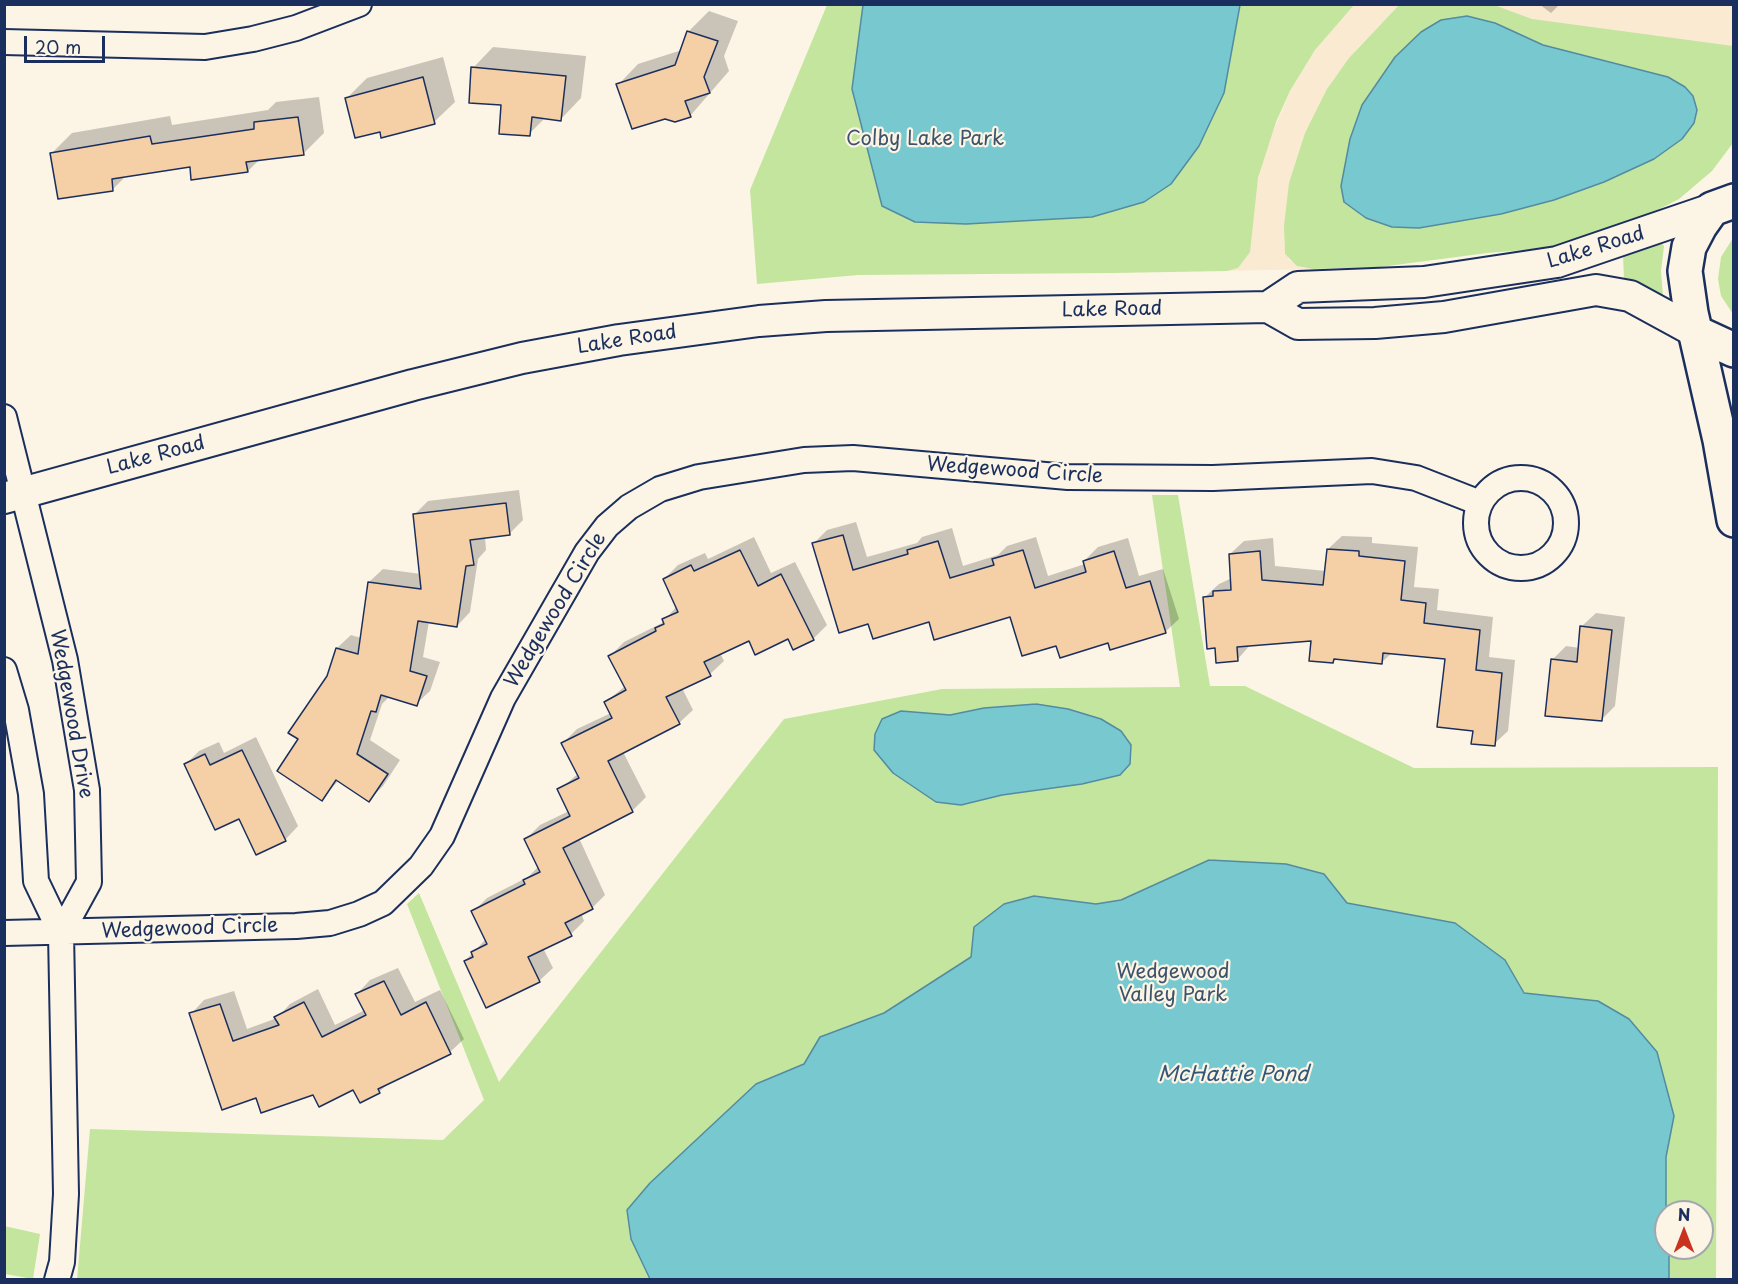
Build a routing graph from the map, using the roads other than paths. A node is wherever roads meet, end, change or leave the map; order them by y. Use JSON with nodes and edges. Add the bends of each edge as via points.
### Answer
{"nodes":[{"id":1,"x":359,"y":4,"type":"edge"},
{"id":2,"x":4,"y":42,"type":"edge"},
{"id":3,"x":1734,"y":177,"type":"edge"},
{"id":4,"x":1719,"y":206,"type":"edge"},
{"id":5,"x":1268,"y":307,"type":"junction"},
{"id":6,"x":1696,"y":333,"type":"junction"},
{"id":7,"x":1734,"y":350,"type":"edge"},
{"id":8,"x":4,"y":417,"type":"edge"},
{"id":9,"x":14,"y":495,"type":"edge"},
{"id":10,"x":1480,"y":503,"type":"dead end"},
{"id":11,"x":1734,"y":520,"type":"edge"},
{"id":12,"x":4,"y":670,"type":"edge"},
{"id":13,"x":4,"y":933,"type":"edge"},
{"id":14,"x":61,"y":933,"type":"junction"},
{"id":15,"x":57,"y":1280,"type":"edge"}],
"edges":[{"from":1,"to":2,"type":"street","via":[[296,28],[205,47]]},
{"from":3,"to":4,"type":"main road"},
{"from":4,"to":5,"type":"street","name":"Lake Road","via":[[1557,262],[1424,282],[1298,287]]},
{"from":4,"to":6,"type":"main road","via":[[1692,240],[1685,265]]},
{"from":5,"to":6,"type":"street","name":"Lake Road","via":[[1298,324],[1384,323],[1476,312],[1596,290],[1630,296]]},
{"from":5,"to":9,"type":"street","name":"Lake Road","via":[[825,316],[619,340],[522,358],[413,385]]},
{"from":6,"to":7,"type":"main road"},
{"from":6,"to":11,"type":"main road"},
{"from":8,"to":9,"type":"street","name":"Wedgewood Drive"},
{"from":9,"to":14,"type":"street","name":"Wedgewood Drive","via":[[65,660],[87,790],[89,882]]},
{"from":10,"to":14,"type":"street","name":"Wedgewood Circle","via":[[1416,478],[1372,471],[1213,478],[1068,477],[853,458],[749,467],[699,477],[660,489],[629,507],[586,552],[503,698],[442,836],[421,866],[383,903],[330,923]]},
{"from":12,"to":14,"type":"street","name":"Wedgewood Drive","via":[[16,710],[31,794],[36,881]]},
{"from":13,"to":14,"type":"street","name":"Wedgewood Circle"},
{"from":14,"to":15,"type":"street","name":"Wedgewood Drive","via":[[66,1194],[62,1262]]}]}
